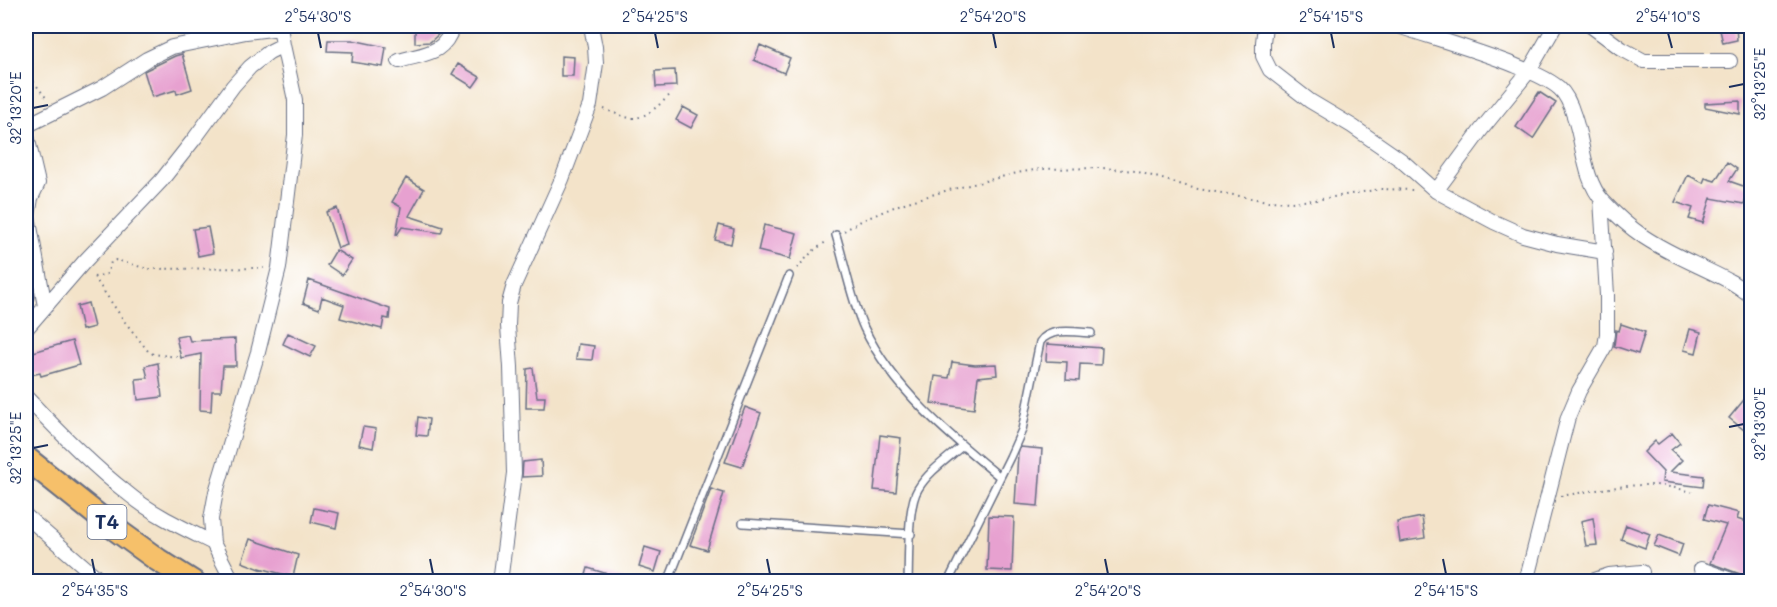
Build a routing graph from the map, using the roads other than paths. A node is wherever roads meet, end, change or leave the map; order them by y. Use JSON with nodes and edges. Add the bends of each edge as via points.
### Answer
{"nodes":[{"id":1,"x":453,"y":26,"type":"edge"},
{"id":2,"x":591,"y":26,"type":"edge"},
{"id":3,"x":1265,"y":26,"type":"edge"},
{"id":4,"x":1398,"y":26,"type":"edge"},
{"id":5,"x":1556,"y":26,"type":"edge"},
{"id":6,"x":1590,"y":26,"type":"edge"},
{"id":7,"x":280,"y":27,"type":"edge"},
{"id":8,"x":283,"y":45,"type":"junction"},
{"id":9,"x":399,"y":61,"type":"dead end"},
{"id":10,"x":1730,"y":61,"type":"dead end"},
{"id":11,"x":1529,"y":72,"type":"junction"},
{"id":12,"x":26,"y":126,"type":"edge"},
{"id":13,"x":26,"y":132,"type":"edge"},
{"id":14,"x":1436,"y":191,"type":"junction"},
{"id":15,"x":1601,"y":199,"type":"junction"},
{"id":16,"x":836,"y":235,"type":"road end"},
{"id":17,"x":1605,"y":252,"type":"junction"},
{"id":18,"x":789,"y":276,"type":"road end"},
{"id":19,"x":1752,"y":296,"type":"edge"},
{"id":20,"x":45,"y":306,"type":"junction"},
{"id":21,"x":26,"y":329,"type":"edge"},
{"id":22,"x":1091,"y":333,"type":"dead end"},
{"id":23,"x":26,"y":397,"type":"edge"},
{"id":24,"x":962,"y":446,"type":"junction"},
{"id":25,"x":26,"y":458,"type":"edge"},
{"id":26,"x":1000,"y":477,"type":"junction"},
{"id":27,"x":26,"y":516,"type":"edge"},
{"id":28,"x":743,"y":523,"type":"dead end"},
{"id":29,"x":911,"y":534,"type":"junction"},
{"id":30,"x":213,"y":543,"type":"junction"},
{"id":31,"x":1701,"y":569,"type":"dead end"},
{"id":32,"x":1642,"y":572,"type":"dead end"},
{"id":33,"x":1528,"y":581,"type":"edge"},
{"id":34,"x":102,"y":582,"type":"edge"},
{"id":35,"x":193,"y":582,"type":"edge"},
{"id":36,"x":233,"y":582,"type":"edge"},
{"id":37,"x":500,"y":582,"type":"edge"},
{"id":38,"x":668,"y":582,"type":"edge"},
{"id":39,"x":908,"y":582,"type":"edge"},
{"id":40,"x":948,"y":582,"type":"edge"},
{"id":41,"x":1589,"y":582,"type":"edge"},
{"id":42,"x":1737,"y":582,"type":"edge"}],
"edges":[{"from":1,"to":9,"type":"street","via":[[445,43],[436,50]]},
{"from":2,"to":37,"type":"street","via":[[596,63],[590,105],[509,303],[514,473]]},
{"from":3,"to":14,"type":"street","via":[[1263,56],[1270,70],[1401,160]]},
{"from":4,"to":11,"type":"street"},
{"from":5,"to":11,"type":"street"},
{"from":6,"to":10,"type":"street","via":[[1644,61]]},
{"from":7,"to":8,"type":"street"},
{"from":7,"to":12,"type":"street","via":[[172,46],[102,88]]},
{"from":8,"to":20,"type":"street","via":[[269,52],[232,86],[161,181]]},
{"from":8,"to":30,"type":"street","via":[[295,100],[296,135],[279,268],[216,492],[211,519]]},
{"from":11,"to":14,"type":"street"},
{"from":11,"to":15,"type":"street","via":[[1566,96]]},
{"from":13,"to":20,"type":"street","via":[[38,183],[28,216]]},
{"from":14,"to":17,"type":"street","via":[[1523,235]]},
{"from":15,"to":17,"type":"street"},
{"from":15,"to":19,"type":"street","via":[[1646,238]]},
{"from":16,"to":24,"type":"lane","via":[[864,327],[880,356],[901,384]]},
{"from":17,"to":33,"type":"street","via":[[1605,346],[1568,417]]},
{"from":18,"to":38,"type":"lane"},
{"from":20,"to":21,"type":"street"},
{"from":22,"to":26,"type":"lane","via":[[1067,331],[1043,337],[1022,430]]},
{"from":23,"to":30,"type":"street","via":[[126,493]]},
{"from":24,"to":26,"type":"lane"},
{"from":24,"to":29,"type":"lane","via":[[919,486],[912,507]]},
{"from":25,"to":35,"type":"highway","number":"T4","via":[[111,526]]},
{"from":26,"to":40,"type":"lane"},
{"from":27,"to":34,"type":"street"},
{"from":28,"to":29,"type":"lane"},
{"from":29,"to":39,"type":"lane"},
{"from":30,"to":36,"type":"street"},
{"from":31,"to":42,"type":"street"},
{"from":32,"to":41,"type":"street","via":[[1609,575]]}]}
